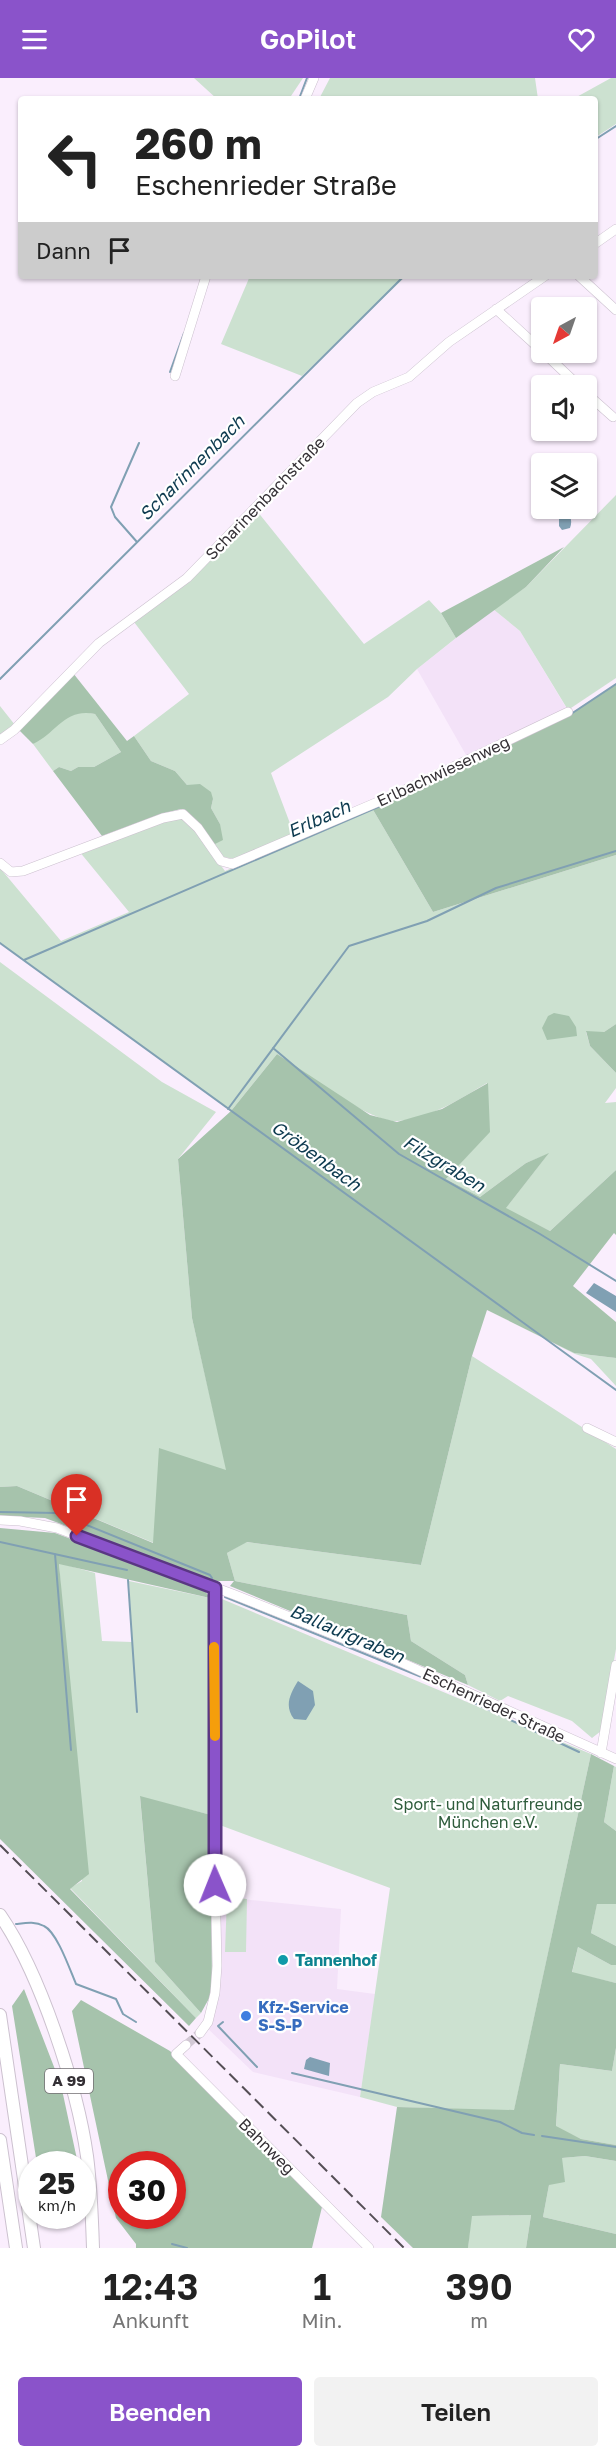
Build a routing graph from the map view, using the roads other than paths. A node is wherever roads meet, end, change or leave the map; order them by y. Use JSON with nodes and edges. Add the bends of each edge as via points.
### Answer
{"nodes":[{"id":1,"x":314,"y":78,"type":"edge"},
{"id":2,"x":306,"y":96,"type":"edge"},
{"id":3,"x":616,"y":229,"type":"edge"},
{"id":4,"x":598,"y":242,"type":"edge"},
{"id":5,"x":205,"y":279,"type":"edge"},
{"id":6,"x":541,"y":279,"type":"edge"},
{"id":7,"x":582,"y":279,"type":"edge"},
{"id":8,"x":496,"y":309,"type":"junction"},
{"id":9,"x":616,"y":310,"type":"edge"},
{"id":10,"x":531,"y":342,"type":"edge"},
{"id":11,"x":554,"y":363,"type":"edge"},
{"id":12,"x":567,"y":375,"type":"edge"},
{"id":13,"x":175,"y":376,"type":"dead end"},
{"id":14,"x":597,"y":403,"type":"edge"},
{"id":15,"x":613,"y":417,"type":"dead end"},
{"id":16,"x":568,"y":712,"type":"dead end"},
{"id":17,"x":0,"y":740,"type":"edge"},
{"id":18,"x":0,"y":863,"type":"edge"},
{"id":19,"x":586,"y":1428,"type":"dead end"},
{"id":20,"x":616,"y":1442,"type":"edge"},
{"id":21,"x":0,"y":1520,"type":"edge"},
{"id":22,"x":215,"y":1588,"type":"junction"},
{"id":23,"x":616,"y":1665,"type":"edge"},
{"id":24,"x":601,"y":1753,"type":"junction"},
{"id":25,"x":616,"y":1759,"type":"edge"},
{"id":26,"x":3,"y":1919,"type":"edge"},
{"id":27,"x":0,"y":2015,"type":"edge"},
{"id":28,"x":200,"y":2033,"type":"tunnel mouth"},
{"id":29,"x":186,"y":2045,"type":"dead end"},
{"id":30,"x":0,"y":2140,"type":"edge"},
{"id":31,"x":16,"y":2248,"type":"edge"},
{"id":32,"x":34,"y":2248,"type":"edge"},
{"id":33,"x":93,"y":2248,"type":"edge"},
{"id":34,"x":369,"y":2248,"type":"edge"}],
"edges":[{"from":1,"to":2,"type":"street"},
{"from":3,"to":4,"type":"street"},
{"from":5,"to":13,"type":"street"},
{"from":6,"to":8,"type":"street","name":"Scharinenbachstraße"},
{"from":7,"to":9,"type":"street"},
{"from":8,"to":10,"type":"street"},
{"from":8,"to":17,"type":"street","name":"Scharinenbachstraße","via":[[409,377],[357,403],[187,578],[99,643]]},
{"from":11,"to":12,"type":"street"},
{"from":14,"to":15,"type":"street"},
{"from":16,"to":18,"type":"street","name":"Erlbachwiesenweg","via":[[384,800],[232,864],[221,861],[183,814],[23,871],[11,872]]},
{"from":19,"to":20,"type":"street"},
{"from":21,"to":22,"type":"street","name":"Eschenrieder Straße","via":[[57,1528]]},
{"from":22,"to":24,"type":"street","name":"Eschenrieder Straße","via":[[387,1656]]},
{"from":22,"to":28,"type":"street","via":[[217,1966],[208,2022]]},
{"from":23,"to":24,"type":"street"},
{"from":24,"to":25,"type":"street","name":"Eschenrieder Straße"},
{"from":26,"to":33,"type":"highway","number":"A 99","via":[[49,2018],[78,2112],[87,2156]]},
{"from":27,"to":32,"type":"highway"},
{"from":29,"to":34,"type":"street","name":"Bahnweg","via":[[176,2054]]},
{"from":30,"to":31,"type":"highway"}]}
